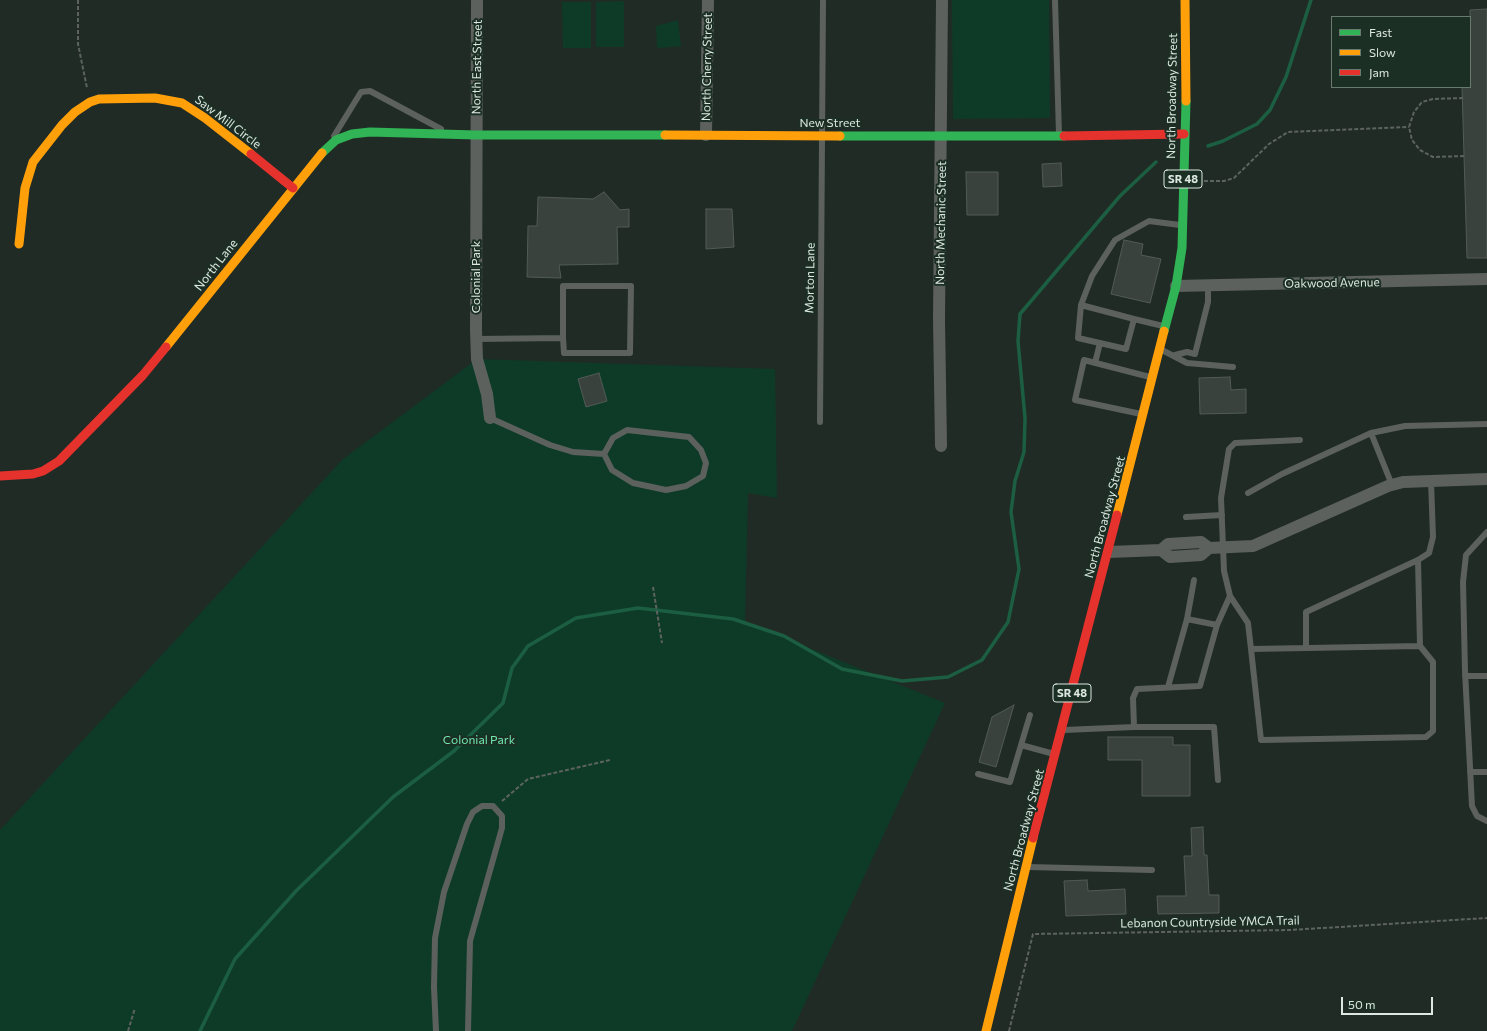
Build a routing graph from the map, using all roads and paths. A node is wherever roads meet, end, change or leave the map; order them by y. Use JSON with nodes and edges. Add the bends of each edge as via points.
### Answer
{"nodes":[{"id":1,"x":78,"y":0,"type":"edge"},
{"id":2,"x":477,"y":0,"type":"edge"},
{"id":3,"x":708,"y":0,"type":"edge"},
{"id":4,"x":822,"y":0,"type":"edge"},
{"id":5,"x":942,"y":0,"type":"edge"},
{"id":6,"x":1055,"y":0,"type":"edge"},
{"id":7,"x":1185,"y":0,"type":"edge"},
{"id":8,"x":1463,"y":98,"type":"dead end"},
{"id":9,"x":90,"y":102,"type":"junction"},
{"id":10,"x":1409,"y":127,"type":"junction"},
{"id":11,"x":451,"y":134,"type":"junction"},
{"id":12,"x":1184,"y":134,"type":"junction"},
{"id":13,"x":476,"y":135,"type":"junction"},
{"id":14,"x":706,"y":135,"type":"junction"},
{"id":15,"x":822,"y":135,"type":"junction"},
{"id":16,"x":942,"y":136,"type":"junction"},
{"id":17,"x":1059,"y":136,"type":"junction"},
{"id":18,"x":329,"y":145,"type":"junction"},
{"id":19,"x":1464,"y":156,"type":"dead end"},
{"id":20,"x":1183,"y":181,"type":"junction"},
{"id":21,"x":293,"y":188,"type":"junction"},
{"id":22,"x":1182,"y":225,"type":"junction"},
{"id":23,"x":19,"y":244,"type":"dead end"},
{"id":24,"x":1487,"y":279,"type":"edge"},
{"id":25,"x":1176,"y":286,"type":"junction"},
{"id":26,"x":1208,"y":286,"type":"junction"},
{"id":27,"x":1081,"y":305,"type":"junction"},
{"id":28,"x":1134,"y":319,"type":"junction"},
{"id":29,"x":1167,"y":327,"type":"junction"},
{"id":30,"x":564,"y":338,"type":"junction"},
{"id":31,"x":476,"y":339,"type":"junction"},
{"id":32,"x":1100,"y":343,"type":"junction"},
{"id":33,"x":1161,"y":350,"type":"junction"},
{"id":34,"x":1175,"y":356,"type":"junction"},
{"id":35,"x":1095,"y":363,"type":"junction"},
{"id":36,"x":1233,"y":367,"type":"dead end"},
{"id":37,"x":1154,"y":378,"type":"junction"},
{"id":38,"x":1144,"y":414,"type":"junction"},
{"id":39,"x":490,"y":418,"type":"joint"},
{"id":40,"x":820,"y":422,"type":"dead end"},
{"id":41,"x":1487,"y":424,"type":"edge"},
{"id":42,"x":1371,"y":433,"type":"junction"},
{"id":43,"x":1300,"y":440,"type":"dead end"},
{"id":44,"x":940,"y":446,"type":"dead end"},
{"id":45,"x":604,"y":454,"type":"junction"},
{"id":46,"x":0,"y":476,"type":"edge"},
{"id":47,"x":1487,"y":479,"type":"edge"},
{"id":48,"x":1431,"y":481,"type":"junction"},
{"id":49,"x":1392,"y":485,"type":"junction"},
{"id":50,"x":1248,"y":493,"type":"dead end"},
{"id":51,"x":1222,"y":515,"type":"junction"},
{"id":52,"x":1186,"y":517,"type":"dead end"},
{"id":53,"x":1487,"y":532,"type":"edge"},
{"id":54,"x":1223,"y":548,"type":"junction"},
{"id":55,"x":1108,"y":552,"type":"junction"},
{"id":56,"x":1418,"y":560,"type":"junction"},
{"id":57,"x":1194,"y":580,"type":"dead end"},
{"id":58,"x":653,"y":587,"type":"dead end"},
{"id":59,"x":1230,"y":596,"type":"junction"},
{"id":60,"x":1187,"y":619,"type":"junction"},
{"id":61,"x":1217,"y":625,"type":"junction"},
{"id":62,"x":662,"y":643,"type":"dead end"},
{"id":63,"x":1420,"y":646,"type":"junction"},
{"id":64,"x":1306,"y":648,"type":"junction"},
{"id":65,"x":1251,"y":649,"type":"junction"},
{"id":66,"x":1465,"y":676,"type":"junction"},
{"id":67,"x":1487,"y":676,"type":"edge"},
{"id":68,"x":1168,"y":687,"type":"junction"},
{"id":69,"x":1030,"y":715,"type":"dead end"},
{"id":70,"x":1134,"y":726,"type":"junction"},
{"id":71,"x":1062,"y":730,"type":"junction"},
{"id":72,"x":1021,"y":745,"type":"junction"},
{"id":73,"x":1056,"y":755,"type":"junction"},
{"id":74,"x":610,"y":760,"type":"dead end"},
{"id":75,"x":1470,"y":772,"type":"junction"},
{"id":76,"x":1487,"y":772,"type":"edge"},
{"id":77,"x":978,"y":774,"type":"dead end"},
{"id":78,"x":1218,"y":780,"type":"dead end"},
{"id":79,"x":502,"y":801,"type":"dead end"},
{"id":80,"x":1487,"y":822,"type":"edge"},
{"id":81,"x":1026,"y":867,"type":"junction"},
{"id":82,"x":1152,"y":870,"type":"dead end"},
{"id":83,"x":1487,"y":918,"type":"edge"},
{"id":84,"x":135,"y":1008,"type":"dead end"},
{"id":85,"x":128,"y":1031,"type":"edge"},
{"id":86,"x":436,"y":1031,"type":"edge"},
{"id":87,"x":468,"y":1031,"type":"edge"},
{"id":88,"x":986,"y":1031,"type":"edge"},
{"id":89,"x":1009,"y":1031,"type":"edge"}],
"edges":[{"from":1,"to":9,"type":"path","via":[[78,44]]},
{"from":2,"to":13,"type":"street","name":"North East Street"},
{"from":3,"to":14,"type":"street","name":"North Cherry Street"},
{"from":4,"to":15,"type":"lane","name":"Morton Lane"},
{"from":5,"to":16,"type":"street","name":"North Mechanic Street"},
{"from":6,"to":17,"type":"lane"},
{"from":7,"to":12,"type":"street","name":"North Broadway Street","number":"SR 48"},
{"from":8,"to":10,"type":"path","via":[[1422,102],[1414,112]]},
{"from":9,"to":21,"type":"street","name":"Saw Mill Circle","via":[[108,98],[155,98],[182,103],[205,118]]},
{"from":9,"to":23,"type":"street","name":"Saw Mill Circle","via":[[62,125],[33,162],[25,188]]},
{"from":10,"to":19,"type":"path","via":[[1412,140],[1420,150],[1433,157]]},
{"from":10,"to":20,"type":"path","via":[[1288,132],[1269,144],[1234,178],[1224,181]]},
{"from":11,"to":13,"type":"street","name":"North Lane"},
{"from":11,"to":18,"type":"street","name":"North Lane","via":[[370,132],[352,134]]},
{"from":11,"to":18,"type":"lane","via":[[370,90],[361,92]]},
{"from":12,"to":17,"type":"street","name":"New Street"},
{"from":12,"to":20,"type":"street","name":"North Broadway Street","number":"SR 48"},
{"from":13,"to":14,"type":"street","name":"New Street"},
{"from":13,"to":31,"type":"street","name":"Colonial Park"},
{"from":14,"to":15,"type":"street","name":"New Street"},
{"from":15,"to":16,"type":"street","name":"New Street"},
{"from":15,"to":40,"type":"lane","name":"Morton Lane"},
{"from":16,"to":17,"type":"street","name":"New Street"},
{"from":16,"to":44,"type":"street","name":"North Mechanic Street"},
{"from":18,"to":21,"type":"street","name":"North Lane"},
{"from":20,"to":22,"type":"street","name":"North Broadway Street","number":"SR 48"},
{"from":21,"to":46,"type":"street","name":"North Lane","via":[[143,375],[73,448],[43,471]]},
{"from":22,"to":25,"type":"street","name":"North Broadway Street","number":"SR 48","via":[[1180,266]]},
{"from":22,"to":27,"type":"lane","via":[[1148,221],[1115,240],[1092,276]]},
{"from":24,"to":26,"type":"street","name":"Oakwood Avenue"},
{"from":25,"to":26,"type":"street","name":"Oakwood Avenue"},
{"from":25,"to":29,"type":"street","name":"North Broadway Street","number":"SR 48"},
{"from":26,"to":34,"type":"lane","via":[[1208,302],[1195,354],[1187,352]]},
{"from":27,"to":28,"type":"lane"},
{"from":27,"to":32,"type":"lane","via":[[1078,338]]},
{"from":28,"to":29,"type":"lane"},
{"from":28,"to":32,"type":"lane","via":[[1126,349]]},
{"from":29,"to":33,"type":"street","name":"North Broadway Street","number":"SR 48"},
{"from":30,"to":30,"type":"lane","via":[[563,286],[631,286],[630,353],[564,353]]},
{"from":30,"to":31,"type":"lane"},
{"from":31,"to":39,"type":"street","name":"Colonial Park","via":[[476,359],[487,394]]},
{"from":32,"to":35,"type":"lane"},
{"from":33,"to":34,"type":"lane"},
{"from":33,"to":37,"type":"street","name":"North Broadway Street","number":"SR 48"},
{"from":34,"to":36,"type":"lane","via":[[1187,363]]},
{"from":35,"to":37,"type":"lane"},
{"from":35,"to":38,"type":"lane","via":[[1084,360],[1075,400]]},
{"from":37,"to":38,"type":"street","name":"North Broadway Street","number":"SR 48"},
{"from":38,"to":55,"type":"street","name":"North Broadway Street","number":"SR 48"},
{"from":39,"to":45,"type":"lane","via":[[550,445],[573,452]]},
{"from":41,"to":42,"type":"lane","via":[[1405,426]]},
{"from":42,"to":49,"type":"lane"},
{"from":42,"to":50,"type":"lane","via":[[1282,474]]},
{"from":43,"to":51,"type":"lane","via":[[1235,443],[1229,449],[1221,498]]},
{"from":45,"to":45,"type":"lane","via":[[612,470],[633,483],[666,490],[686,486],[704,476],[706,463],[701,450],[689,437],[627,430],[613,438]]},
{"from":47,"to":48,"type":"street"},
{"from":48,"to":49,"type":"street"},
{"from":48,"to":56,"type":"lane","via":[[1433,537],[1429,553]]},
{"from":49,"to":54,"type":"street","via":[[1253,546]]},
{"from":51,"to":52,"type":"lane"},
{"from":51,"to":54,"type":"lane"},
{"from":53,"to":66,"type":"lane","via":[[1466,555],[1463,582]]},
{"from":54,"to":55,"type":"street","via":[[1209,548],[1201,555],[1170,557],[1161,550]]},
{"from":54,"to":59,"type":"lane","via":[[1224,571]]},
{"from":55,"to":71,"type":"street","name":"North Broadway Street","number":"SR 48"},
{"from":56,"to":63,"type":"lane"},
{"from":56,"to":64,"type":"lane","via":[[1306,612]]},
{"from":57,"to":60,"type":"lane"},
{"from":58,"to":62,"type":"path"},
{"from":59,"to":61,"type":"lane"},
{"from":59,"to":65,"type":"lane","via":[[1248,622]]},
{"from":60,"to":61,"type":"lane"},
{"from":60,"to":68,"type":"lane"},
{"from":61,"to":68,"type":"lane","via":[[1200,686]]},
{"from":63,"to":64,"type":"lane"},
{"from":63,"to":65,"type":"lane","via":[[1433,662],[1433,731],[1426,737],[1261,740]]},
{"from":64,"to":65,"type":"lane"},
{"from":66,"to":67,"type":"lane"},
{"from":66,"to":75,"type":"lane"},
{"from":68,"to":70,"type":"lane","via":[[1137,689],[1133,698]]},
{"from":69,"to":72,"type":"lane"},
{"from":70,"to":71,"type":"lane"},
{"from":70,"to":78,"type":"lane","via":[[1214,727]]},
{"from":71,"to":73,"type":"street","name":"North Broadway Street","number":"SR 48"},
{"from":72,"to":73,"type":"lane"},
{"from":72,"to":77,"type":"lane","via":[[1010,782]]},
{"from":73,"to":81,"type":"street","name":"North Broadway Street","number":"SR 48"},
{"from":74,"to":79,"type":"path","via":[[528,779]]},
{"from":75,"to":76,"type":"lane"},
{"from":75,"to":80,"type":"lane","via":[[1472,806],[1477,816]]},
{"from":81,"to":82,"type":"lane"},
{"from":81,"to":88,"type":"street","name":"North Broadway Street","number":"SR 48"},
{"from":83,"to":89,"type":"path","name":"Lebanon Countryside YMCA Trail","via":[[1290,930],[1033,934]]},
{"from":84,"to":85,"type":"path"},
{"from":86,"to":87,"type":"lane","via":[[435,938],[444,892],[466,824],[473,812],[482,806],[494,806],[502,816],[502,828],[470,941]]}]}
